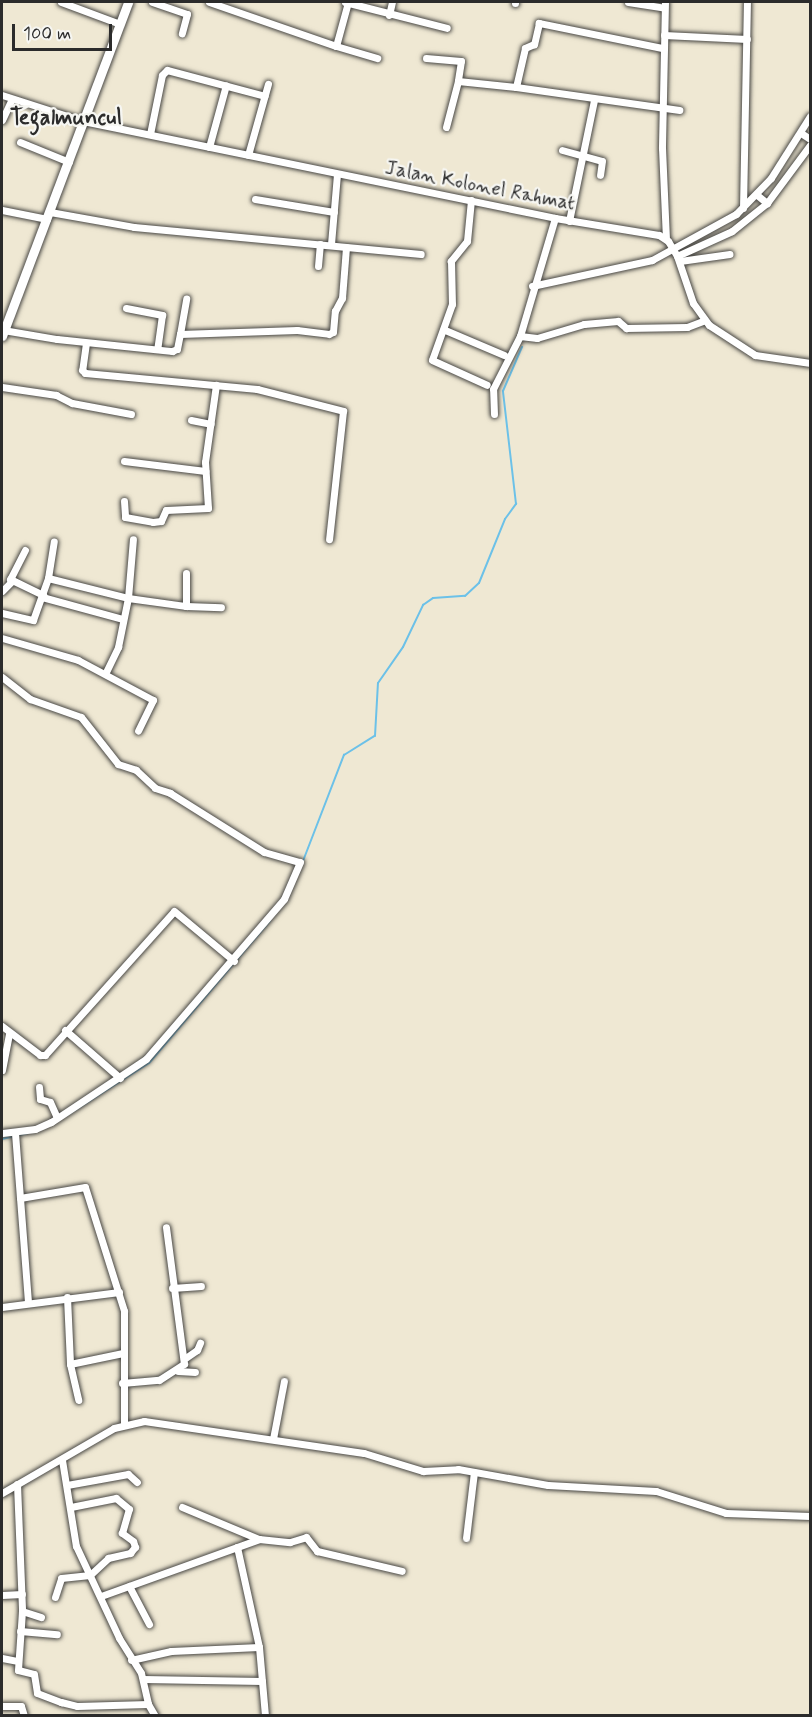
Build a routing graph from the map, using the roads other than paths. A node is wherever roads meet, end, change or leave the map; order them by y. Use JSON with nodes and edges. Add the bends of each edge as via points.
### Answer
{"nodes":[{"id":1,"x":61,"y":2,"type":"edge"},
{"id":2,"x":128,"y":2,"type":"edge"},
{"id":3,"x":152,"y":2,"type":"edge"},
{"id":4,"x":209,"y":2,"type":"edge"},
{"id":5,"x":347,"y":2,"type":"edge"},
{"id":6,"x":392,"y":2,"type":"edge"},
{"id":7,"x":628,"y":2,"type":"edge"},
{"id":8,"x":747,"y":2,"type":"edge"},
{"id":9,"x":664,"y":5,"type":"edge"},
{"id":10,"x":389,"y":15,"type":"junction"},
{"id":11,"x":120,"y":24,"type":"junction"},
{"id":12,"x":447,"y":28,"type":"dead end"},
{"id":13,"x":182,"y":33,"type":"dead end"},
{"id":14,"x":664,"y":35,"type":"junction"},
{"id":15,"x":747,"y":39,"type":"junction"},
{"id":16,"x":336,"y":46,"type":"junction"},
{"id":17,"x":662,"y":48,"type":"junction"},
{"id":18,"x":377,"y":58,"type":"dead end"},
{"id":19,"x":426,"y":58,"type":"dead end"},
{"id":20,"x":458,"y":81,"type":"junction"},
{"id":21,"x":268,"y":84,"type":"dead end"},
{"id":22,"x":226,"y":85,"type":"junction"},
{"id":23,"x":516,"y":87,"type":"junction"},
{"id":24,"x":2,"y":94,"type":"edge"},
{"id":25,"x":265,"y":96,"type":"junction"},
{"id":26,"x":12,"y":99,"type":"junction"},
{"id":27,"x":594,"y":100,"type":"junction"},
{"id":28,"x":663,"y":110,"type":"junction"},
{"id":29,"x":679,"y":110,"type":"dead end"},
{"id":30,"x":810,"y":116,"type":"edge"},
{"id":31,"x":2,"y":120,"type":"edge"},
{"id":32,"x":83,"y":121,"type":"junction"},
{"id":33,"x":446,"y":127,"type":"dead end"},
{"id":34,"x":150,"y":134,"type":"junction"},
{"id":35,"x":806,"y":137,"type":"edge"},
{"id":36,"x":20,"y":142,"type":"dead end"},
{"id":37,"x":810,"y":145,"type":"edge"},
{"id":38,"x":209,"y":147,"type":"junction"},
{"id":39,"x":562,"y":150,"type":"dead end"},
{"id":40,"x":248,"y":155,"type":"junction"},
{"id":41,"x":584,"y":156,"type":"junction"},
{"id":42,"x":69,"y":162,"type":"junction"},
{"id":43,"x":337,"y":174,"type":"junction"},
{"id":44,"x":600,"y":175,"type":"dead end"},
{"id":45,"x":255,"y":199,"type":"dead end"},
{"id":46,"x":762,"y":199,"type":"junction"},
{"id":47,"x":471,"y":200,"type":"junction"},
{"id":48,"x":744,"y":208,"type":"junction"},
{"id":49,"x":2,"y":210,"type":"edge"},
{"id":50,"x":334,"y":212,"type":"junction"},
{"id":51,"x":49,"y":216,"type":"junction"},
{"id":52,"x":555,"y":218,"type":"junction"},
{"id":53,"x":569,"y":221,"type":"junction"},
{"id":54,"x":666,"y":239,"type":"junction"},
{"id":55,"x":320,"y":244,"type":"junction"},
{"id":56,"x":332,"y":244,"type":"junction"},
{"id":57,"x":346,"y":247,"type":"junction"},
{"id":58,"x":421,"y":254,"type":"dead end"},
{"id":59,"x":730,"y":254,"type":"dead end"},
{"id":60,"x":676,"y":255,"type":"junction"},
{"id":61,"x":318,"y":266,"type":"dead end"},
{"id":62,"x":532,"y":286,"type":"junction"},
{"id":63,"x":186,"y":299,"type":"dead end"},
{"id":64,"x":126,"y":308,"type":"dead end"},
{"id":65,"x":700,"y":323,"type":"junction"},
{"id":66,"x":445,"y":330,"type":"junction"},
{"id":67,"x":2,"y":333,"type":"edge"},
{"id":68,"x":180,"y":334,"type":"junction"},
{"id":69,"x":520,"y":336,"type":"junction"},
{"id":70,"x":86,"y":343,"type":"junction"},
{"id":71,"x":157,"y":349,"type":"junction"},
{"id":72,"x":504,"y":355,"type":"dead end"},
{"id":73,"x":810,"y":363,"type":"edge"},
{"id":74,"x":216,"y":385,"type":"junction"},
{"id":75,"x":487,"y":385,"type":"dead end"},
{"id":76,"x":2,"y":387,"type":"edge"},
{"id":77,"x":131,"y":414,"type":"dead end"},
{"id":78,"x":494,"y":414,"type":"dead end"},
{"id":79,"x":191,"y":420,"type":"dead end"},
{"id":80,"x":211,"y":424,"type":"junction"},
{"id":81,"x":124,"y":461,"type":"dead end"},
{"id":82,"x":205,"y":471,"type":"junction"},
{"id":83,"x":124,"y":501,"type":"dead end"},
{"id":84,"x":133,"y":539,"type":"dead end"},
{"id":85,"x":329,"y":539,"type":"dead end"},
{"id":86,"x":54,"y":542,"type":"dead end"},
{"id":87,"x":25,"y":550,"type":"dead end"},
{"id":88,"x":186,"y":573,"type":"dead end"},
{"id":89,"x":48,"y":578,"type":"junction"},
{"id":90,"x":12,"y":581,"type":"junction"},
{"id":91,"x":2,"y":591,"type":"edge"},
{"id":92,"x":43,"y":596,"type":"junction"},
{"id":93,"x":128,"y":598,"type":"junction"},
{"id":94,"x":186,"y":606,"type":"junction"},
{"id":95,"x":221,"y":607,"type":"dead end"},
{"id":96,"x":2,"y":613,"type":"edge"},
{"id":97,"x":123,"y":619,"type":"junction"},
{"id":98,"x":2,"y":638,"type":"edge"},
{"id":99,"x":106,"y":672,"type":"junction"},
{"id":100,"x":2,"y":677,"type":"edge"},
{"id":101,"x":138,"y":731,"type":"dead end"},
{"id":102,"x":234,"y":961,"type":"junction"},
{"id":103,"x":2,"y":1026,"type":"edge"},
{"id":104,"x":65,"y":1030,"type":"junction"},
{"id":105,"x":9,"y":1034,"type":"junction"},
{"id":106,"x":2,"y":1050,"type":"edge"},
{"id":107,"x":2,"y":1070,"type":"edge"},
{"id":108,"x":120,"y":1078,"type":"junction"},
{"id":109,"x":39,"y":1087,"type":"dead end"},
{"id":110,"x":57,"y":1118,"type":"junction"},
{"id":111,"x":2,"y":1133,"type":"edge"},
{"id":112,"x":16,"y":1135,"type":"junction"},
{"id":113,"x":20,"y":1198,"type":"junction"},
{"id":114,"x":166,"y":1227,"type":"dead end"},
{"id":115,"x":201,"y":1286,"type":"dead end"},
{"id":116,"x":172,"y":1288,"type":"junction"},
{"id":117,"x":119,"y":1292,"type":"junction"},
{"id":118,"x":67,"y":1297,"type":"junction"},
{"id":119,"x":28,"y":1302,"type":"junction"},
{"id":120,"x":2,"y":1307,"type":"edge"},
{"id":121,"x":200,"y":1343,"type":"dead end"},
{"id":122,"x":123,"y":1353,"type":"junction"},
{"id":123,"x":184,"y":1359,"type":"junction"},
{"id":124,"x":70,"y":1364,"type":"junction"},
{"id":125,"x":178,"y":1371,"type":"junction"},
{"id":126,"x":195,"y":1372,"type":"dead end"},
{"id":127,"x":284,"y":1381,"type":"dead end"},
{"id":128,"x":122,"y":1383,"type":"junction"},
{"id":129,"x":78,"y":1400,"type":"dead end"},
{"id":130,"x":124,"y":1424,"type":"junction"},
{"id":131,"x":273,"y":1439,"type":"junction"},
{"id":132,"x":62,"y":1460,"type":"junction"},
{"id":133,"x":474,"y":1472,"type":"junction"},
{"id":134,"x":137,"y":1482,"type":"dead end"},
{"id":135,"x":17,"y":1484,"type":"junction"},
{"id":136,"x":67,"y":1485,"type":"junction"},
{"id":137,"x":2,"y":1493,"type":"edge"},
{"id":138,"x":71,"y":1507,"type":"junction"},
{"id":139,"x":182,"y":1507,"type":"dead end"},
{"id":140,"x":810,"y":1516,"type":"edge"},
{"id":141,"x":466,"y":1538,"type":"dead end"},
{"id":142,"x":259,"y":1539,"type":"junction"},
{"id":143,"x":237,"y":1547,"type":"junction"},
{"id":144,"x":402,"y":1571,"type":"dead end"},
{"id":145,"x":93,"y":1580,"type":"junction"},
{"id":146,"x":129,"y":1586,"type":"junction"},
{"id":147,"x":22,"y":1594,"type":"junction"},
{"id":148,"x":2,"y":1595,"type":"edge"},
{"id":149,"x":101,"y":1596,"type":"junction"},
{"id":150,"x":55,"y":1597,"type":"dead end"},
{"id":151,"x":22,"y":1611,"type":"junction"},
{"id":152,"x":41,"y":1617,"type":"dead end"},
{"id":153,"x":149,"y":1624,"type":"dead end"},
{"id":154,"x":20,"y":1630,"type":"junction"},
{"id":155,"x":57,"y":1634,"type":"dead end"},
{"id":156,"x":259,"y":1647,"type":"junction"},
{"id":157,"x":2,"y":1658,"type":"edge"},
{"id":158,"x":131,"y":1660,"type":"junction"},
{"id":159,"x":17,"y":1661,"type":"junction"},
{"id":160,"x":143,"y":1679,"type":"junction"},
{"id":161,"x":262,"y":1681,"type":"junction"},
{"id":162,"x":148,"y":1704,"type":"junction"},
{"id":163,"x":2,"y":1706,"type":"edge"},
{"id":164,"x":24,"y":1716,"type":"edge"},
{"id":165,"x":155,"y":1716,"type":"edge"},
{"id":166,"x":265,"y":1716,"type":"edge"}],
"edges":[{"from":1,"to":11,"type":"street"},
{"from":2,"to":11,"type":"street"},
{"from":3,"to":13,"type":"street","via":[[187,14]]},
{"from":4,"to":16,"type":"street"},
{"from":5,"to":10,"type":"street"},
{"from":5,"to":16,"type":"street"},
{"from":6,"to":10,"type":"street"},
{"from":7,"to":9,"type":"street"},
{"from":8,"to":15,"type":"street"},
{"from":9,"to":14,"type":"street"},
{"from":10,"to":12,"type":"street"},
{"from":11,"to":32,"type":"street"},
{"from":14,"to":15,"type":"street"},
{"from":14,"to":17,"type":"street"},
{"from":15,"to":48,"type":"street"},
{"from":16,"to":18,"type":"street"},
{"from":17,"to":23,"type":"street","via":[[539,23],[534,44],[525,48]]},
{"from":17,"to":28,"type":"street"},
{"from":19,"to":20,"type":"street","via":[[459,60]]},
{"from":20,"to":23,"type":"street"},
{"from":20,"to":33,"type":"street"},
{"from":21,"to":25,"type":"street"},
{"from":22,"to":25,"type":"street"},
{"from":22,"to":34,"type":"street","via":[[164,71]]},
{"from":22,"to":38,"type":"street"},
{"from":23,"to":27,"type":"street"},
{"from":24,"to":26,"type":"street","name":"Jalan Kolonel Rahmat"},
{"from":25,"to":40,"type":"street"},
{"from":26,"to":31,"type":"street"},
{"from":26,"to":32,"type":"street","name":"Jalan Kolonel Rahmat"},
{"from":27,"to":28,"type":"street"},
{"from":27,"to":41,"type":"street"},
{"from":28,"to":29,"type":"street"},
{"from":28,"to":54,"type":"street"},
{"from":30,"to":35,"type":"street"},
{"from":32,"to":34,"type":"street","name":"Jalan Kolonel Rahmat"},
{"from":32,"to":42,"type":"street"},
{"from":34,"to":38,"type":"street","name":"Jalan Kolonel Rahmat"},
{"from":35,"to":46,"type":"street"},
{"from":36,"to":42,"type":"street"},
{"from":37,"to":46,"type":"street"},
{"from":38,"to":40,"type":"street","name":"Jalan Kolonel Rahmat"},
{"from":39,"to":41,"type":"street"},
{"from":40,"to":43,"type":"street","name":"Jalan Kolonel Rahmat"},
{"from":41,"to":44,"type":"street","via":[[602,161]]},
{"from":41,"to":53,"type":"street"},
{"from":42,"to":51,"type":"street"},
{"from":43,"to":47,"type":"street","name":"Jalan Kolonel Rahmat"},
{"from":43,"to":50,"type":"street"},
{"from":45,"to":50,"type":"street"},
{"from":46,"to":48,"type":"street"},
{"from":46,"to":60,"type":"street","via":[[732,231]]},
{"from":47,"to":52,"type":"street","name":"Jalan Kolonel Rahmat"},
{"from":47,"to":66,"type":"street","via":[[467,241],[451,261],[454,292]]},
{"from":48,"to":60,"type":"street"},
{"from":49,"to":51,"type":"street"},
{"from":50,"to":56,"type":"street"},
{"from":51,"to":55,"type":"street"},
{"from":51,"to":67,"type":"street"},
{"from":52,"to":53,"type":"street","name":"Jalan Kolonel Rahmat"},
{"from":52,"to":62,"type":"street"},
{"from":53,"to":54,"type":"street","name":"Jalan Kolonel Rahmat"},
{"from":54,"to":60,"type":"street"},
{"from":55,"to":56,"type":"street"},
{"from":55,"to":61,"type":"street"},
{"from":56,"to":57,"type":"street"},
{"from":57,"to":58,"type":"street"},
{"from":57,"to":68,"type":"street","via":[[342,298],[332,333],[297,330]]},
{"from":59,"to":60,"type":"street"},
{"from":60,"to":62,"type":"street"},
{"from":60,"to":65,"type":"street"},
{"from":62,"to":69,"type":"street"},
{"from":63,"to":68,"type":"street"},
{"from":64,"to":71,"type":"street","via":[[162,315]]},
{"from":65,"to":69,"type":"street","via":[[626,327],[618,321],[577,325],[537,338]]},
{"from":65,"to":73,"type":"street","via":[[755,355]]},
{"from":66,"to":72,"type":"street"},
{"from":66,"to":75,"type":"street","via":[[434,363]]},
{"from":67,"to":70,"type":"street"},
{"from":68,"to":71,"type":"street","via":[[176,350]]},
{"from":69,"to":78,"type":"street","via":[[494,389]]},
{"from":70,"to":71,"type":"street"},
{"from":70,"to":74,"type":"street","via":[[82,370],[85,373]]},
{"from":74,"to":80,"type":"street"},
{"from":74,"to":85,"type":"street","via":[[257,389],[344,413]]},
{"from":76,"to":77,"type":"street","via":[[57,395],[72,403]]},
{"from":79,"to":80,"type":"street"},
{"from":80,"to":82,"type":"street"},
{"from":81,"to":82,"type":"street"},
{"from":82,"to":83,"type":"street","via":[[206,509],[166,510],[161,521],[153,522],[125,517]]},
{"from":84,"to":93,"type":"street"},
{"from":86,"to":89,"type":"street"},
{"from":87,"to":90,"type":"street"},
{"from":88,"to":94,"type":"street"},
{"from":89,"to":92,"type":"street"},
{"from":89,"to":93,"type":"street"},
{"from":90,"to":91,"type":"street"},
{"from":90,"to":92,"type":"street"},
{"from":92,"to":96,"type":"street","via":[[33,620]]},
{"from":92,"to":97,"type":"street"},
{"from":93,"to":94,"type":"street"},
{"from":93,"to":97,"type":"street"},
{"from":94,"to":95,"type":"street"},
{"from":97,"to":99,"type":"street","via":[[118,647]]},
{"from":98,"to":99,"type":"street"},
{"from":99,"to":101,"type":"street","via":[[153,699]]},
{"from":100,"to":102,"type":"street","via":[[30,699],[81,717],[118,764],[136,770],[155,788],[171,793],[264,852],[300,862],[284,899]]},
{"from":102,"to":104,"type":"street","via":[[174,910]]},
{"from":102,"to":108,"type":"street","via":[[146,1059]]},
{"from":103,"to":105,"type":"street"},
{"from":104,"to":105,"type":"street","via":[[44,1055]]},
{"from":104,"to":108,"type":"street"},
{"from":105,"to":106,"type":"street"},
{"from":106,"to":107,"type":"street"},
{"from":108,"to":110,"type":"street"},
{"from":109,"to":110,"type":"street","via":[[40,1099],[50,1102]]},
{"from":110,"to":112,"type":"street"},
{"from":111,"to":112,"type":"street"},
{"from":112,"to":113,"type":"street"},
{"from":113,"to":117,"type":"street","via":[[85,1187]]},
{"from":113,"to":119,"type":"street"},
{"from":114,"to":116,"type":"street"},
{"from":115,"to":116,"type":"street"},
{"from":116,"to":123,"type":"street"},
{"from":117,"to":118,"type":"street"},
{"from":117,"to":122,"type":"street","via":[[125,1316]]},
{"from":118,"to":119,"type":"street"},
{"from":118,"to":124,"type":"street"},
{"from":119,"to":120,"type":"street"},
{"from":121,"to":123,"type":"street"},
{"from":122,"to":124,"type":"street"},
{"from":122,"to":128,"type":"street"},
{"from":123,"to":125,"type":"street"},
{"from":124,"to":129,"type":"street"},
{"from":125,"to":126,"type":"street"},
{"from":125,"to":128,"type":"street","via":[[159,1380]]},
{"from":127,"to":131,"type":"street"},
{"from":128,"to":130,"type":"street"},
{"from":130,"to":131,"type":"street","via":[[144,1421]]},
{"from":130,"to":132,"type":"street"},
{"from":131,"to":133,"type":"street","via":[[379,1456],[423,1471],[448,1468]]},
{"from":132,"to":135,"type":"street"},
{"from":132,"to":136,"type":"street"},
{"from":133,"to":140,"type":"street","via":[[548,1485],[656,1491],[726,1513]]},
{"from":133,"to":141,"type":"street"},
{"from":134,"to":136,"type":"street","via":[[128,1474]]},
{"from":135,"to":137,"type":"street"},
{"from":135,"to":147,"type":"street"},
{"from":136,"to":138,"type":"street"},
{"from":138,"to":145,"type":"street","via":[[76,1546]]},
{"from":138,"to":145,"type":"street","via":[[111,1497],[129,1509],[122,1533],[134,1540],[133,1550],[108,1558]]},
{"from":139,"to":142,"type":"street","via":[[215,1524]]},
{"from":142,"to":143,"type":"street"},
{"from":142,"to":144,"type":"street","via":[[290,1542],[306,1537],[317,1551]]},
{"from":143,"to":146,"type":"street"},
{"from":143,"to":156,"type":"street"},
{"from":145,"to":149,"type":"street"},
{"from":145,"to":150,"type":"street","via":[[61,1578]]},
{"from":146,"to":149,"type":"street"},
{"from":146,"to":153,"type":"street"},
{"from":147,"to":148,"type":"street"},
{"from":147,"to":151,"type":"street"},
{"from":149,"to":158,"type":"street"},
{"from":151,"to":152,"type":"street"},
{"from":151,"to":154,"type":"street"},
{"from":154,"to":155,"type":"street"},
{"from":154,"to":159,"type":"street"},
{"from":156,"to":158,"type":"street","via":[[171,1652]]},
{"from":156,"to":161,"type":"street"},
{"from":157,"to":159,"type":"street"},
{"from":158,"to":160,"type":"street"},
{"from":159,"to":162,"type":"street","via":[[18,1670],[34,1674],[37,1693],[61,1702],[77,1706]]},
{"from":160,"to":161,"type":"street"},
{"from":160,"to":162,"type":"street"},
{"from":161,"to":166,"type":"street"},
{"from":162,"to":165,"type":"street"},
{"from":163,"to":164,"type":"street","via":[[21,1706]]}]}
